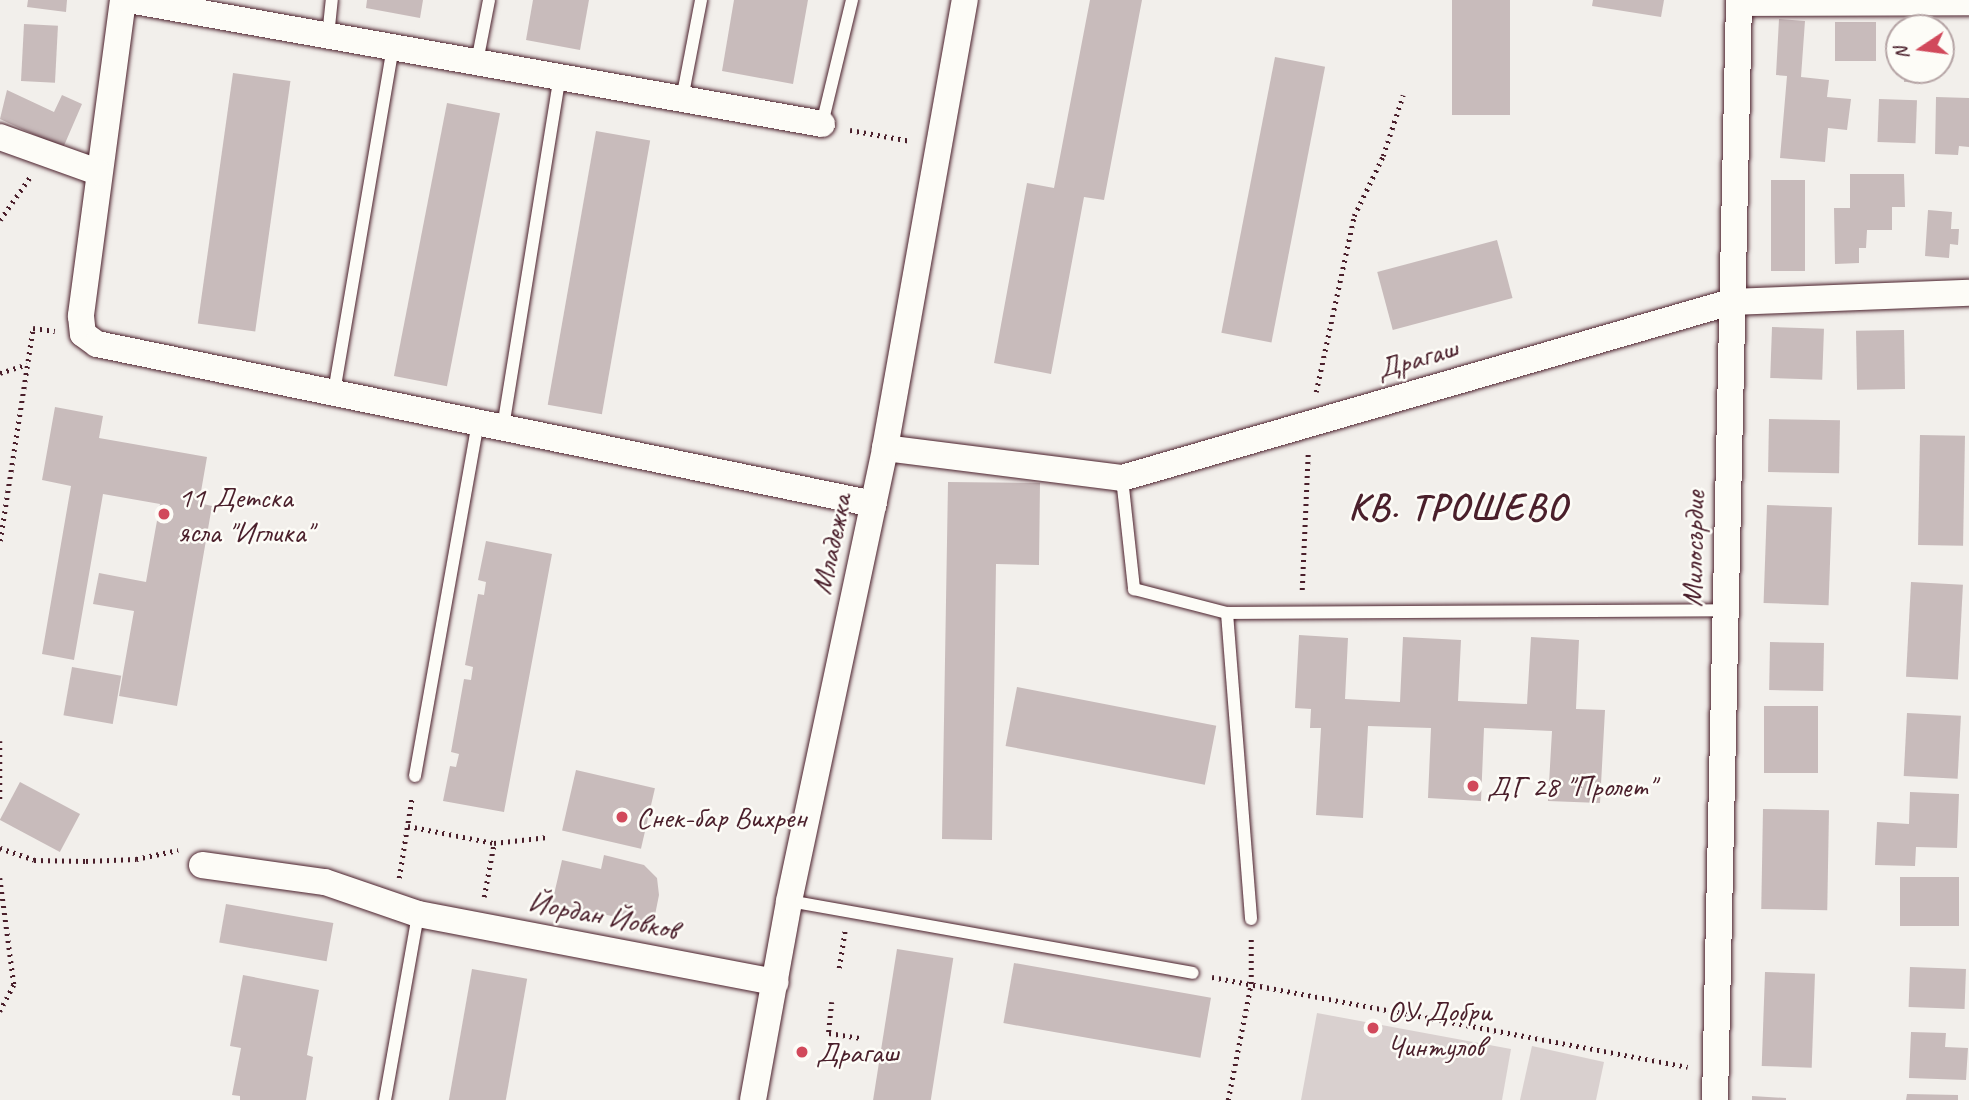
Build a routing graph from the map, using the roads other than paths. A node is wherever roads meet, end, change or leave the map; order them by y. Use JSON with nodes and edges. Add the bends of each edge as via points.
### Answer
{"nodes":[{"id":1,"x":123,"y":0,"type":"edge"},
{"id":2,"x":129,"y":0,"type":"edge"},
{"id":3,"x":332,"y":0,"type":"edge"},
{"id":4,"x":489,"y":0,"type":"edge"},
{"id":5,"x":701,"y":0,"type":"edge"},
{"id":6,"x":852,"y":0,"type":"edge"},
{"id":7,"x":965,"y":0,"type":"edge"},
{"id":8,"x":1739,"y":2,"type":"edge"},
{"id":9,"x":1969,"y":2,"type":"edge"},
{"id":10,"x":328,"y":36,"type":"junction"},
{"id":11,"x":393,"y":47,"type":"junction"},
{"id":12,"x":477,"y":62,"type":"junction"},
{"id":13,"x":560,"y":77,"type":"junction"},
{"id":14,"x":682,"y":99,"type":"junction"},
{"id":15,"x":822,"y":124,"type":"joint"},
{"id":16,"x":0,"y":137,"type":"edge"},
{"id":17,"x":98,"y":172,"type":"junction"},
{"id":18,"x":1969,"y":293,"type":"edge"},
{"id":19,"x":1731,"y":302,"type":"junction"},
{"id":20,"x":334,"y":392,"type":"junction"},
{"id":21,"x":491,"y":424,"type":"junction"},
{"id":22,"x":885,"y":448,"type":"junction"},
{"id":23,"x":1122,"y":478,"type":"junction"},
{"id":24,"x":874,"y":503,"type":"junction"},
{"id":25,"x":1726,"y":610,"type":"junction"},
{"id":26,"x":1227,"y":612,"type":"junction"},
{"id":27,"x":415,"y":776,"type":"road end"},
{"id":28,"x":202,"y":865,"type":"dead end"},
{"id":29,"x":789,"y":901,"type":"junction"},
{"id":30,"x":407,"y":910,"type":"junction"},
{"id":31,"x":1251,"y":919,"type":"road end"},
{"id":32,"x":1193,"y":973,"type":"road end"},
{"id":33,"x":776,"y":982,"type":"junction"},
{"id":34,"x":385,"y":1100,"type":"edge"},
{"id":35,"x":753,"y":1100,"type":"edge"},
{"id":36,"x":1715,"y":1100,"type":"edge"}],
"edges":[{"from":1,"to":17,"type":"street"},
{"from":2,"to":10,"type":"street"},
{"from":3,"to":10,"type":"lane"},
{"from":4,"to":12,"type":"lane"},
{"from":5,"to":14,"type":"lane"},
{"from":6,"to":15,"type":"lane"},
{"from":7,"to":22,"type":"street","name":"Младежка"},
{"from":8,"to":9,"type":"street"},
{"from":8,"to":19,"type":"street","name":"Милосърдие"},
{"from":10,"to":11,"type":"street"},
{"from":11,"to":12,"type":"street"},
{"from":11,"to":20,"type":"lane"},
{"from":12,"to":13,"type":"street"},
{"from":13,"to":14,"type":"street"},
{"from":13,"to":21,"type":"lane"},
{"from":14,"to":15,"type":"street"},
{"from":16,"to":17,"type":"street"},
{"from":17,"to":20,"type":"street","via":[[81,316],[83,334],[97,344]]},
{"from":18,"to":19,"type":"street","name":"Драгаш"},
{"from":19,"to":23,"type":"street","name":"Драгаш"},
{"from":19,"to":25,"type":"street","name":"Милосърдие"},
{"from":20,"to":21,"type":"street"},
{"from":21,"to":24,"type":"street"},
{"from":21,"to":27,"type":"lane"},
{"from":22,"to":23,"type":"street","name":"Драгаш"},
{"from":22,"to":24,"type":"street","name":"Младежка"},
{"from":23,"to":26,"type":"lane","via":[[1134,589]]},
{"from":24,"to":29,"type":"street","name":"Младежка"},
{"from":25,"to":26,"type":"lane"},
{"from":25,"to":36,"type":"street","name":"Милосърдие"},
{"from":26,"to":31,"type":"lane"},
{"from":28,"to":30,"type":"street","name":"Йордан Йовков","via":[[325,882]]},
{"from":29,"to":32,"type":"lane"},
{"from":29,"to":33,"type":"street","name":"Младежка"},
{"from":30,"to":33,"type":"street","name":"Йордан Йовков"},
{"from":30,"to":34,"type":"lane"},
{"from":33,"to":35,"type":"street","name":"Младежка"}]}
